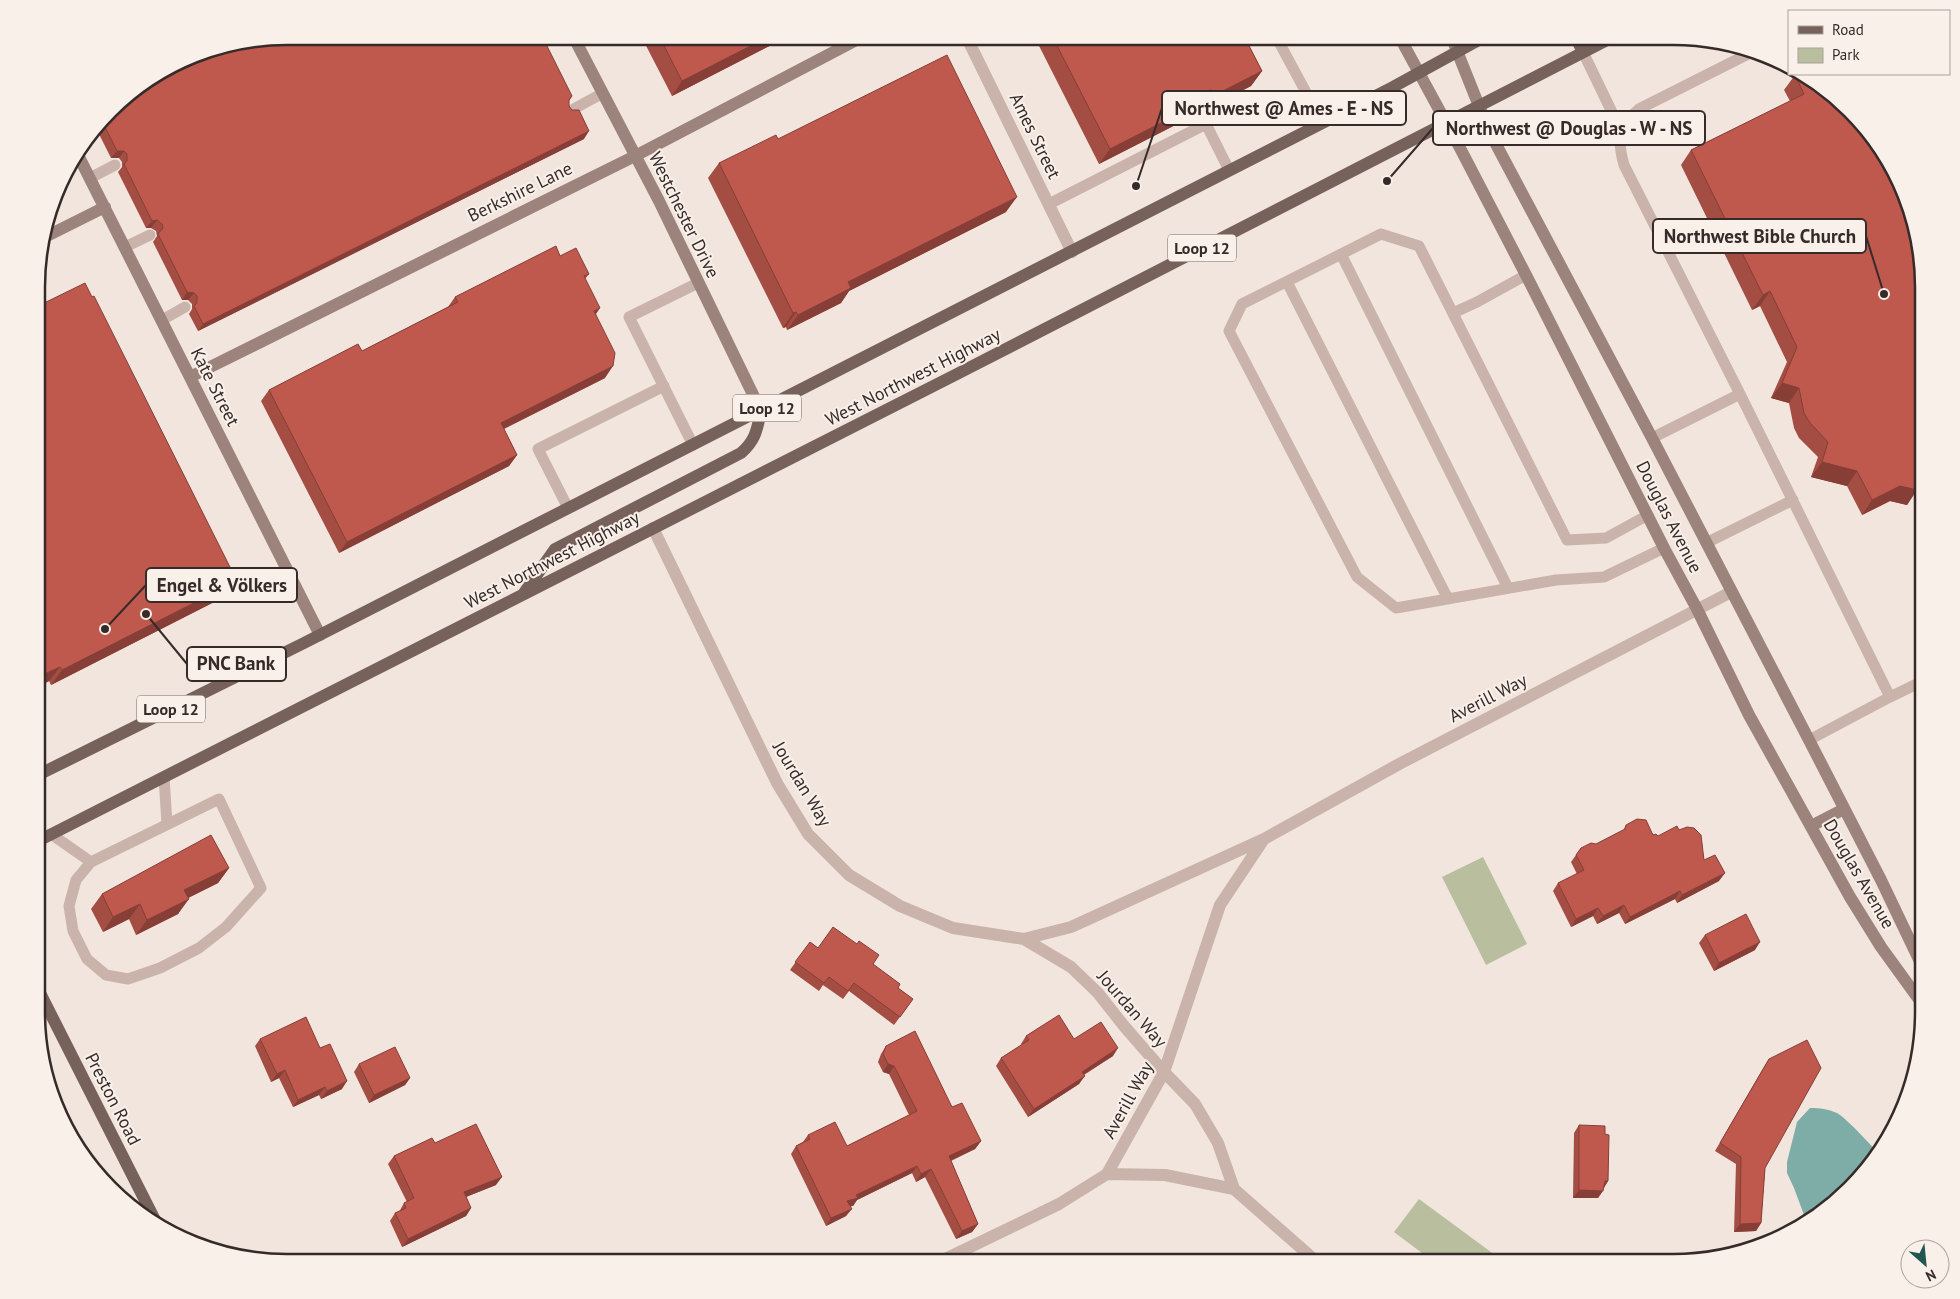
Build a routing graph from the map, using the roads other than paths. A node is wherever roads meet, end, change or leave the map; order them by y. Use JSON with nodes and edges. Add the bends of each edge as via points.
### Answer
{"nodes":[{"id":1,"x":579,"y":45,"type":"edge"},
{"id":2,"x":847,"y":45,"type":"edge"},
{"id":3,"x":970,"y":45,"type":"edge"},
{"id":4,"x":1281,"y":45,"type":"edge"},
{"id":5,"x":1404,"y":45,"type":"edge"},
{"id":6,"x":1454,"y":45,"type":"edge"},
{"id":7,"x":1470,"y":45,"type":"edge"},
{"id":8,"x":1580,"y":45,"type":"edge"},
{"id":9,"x":1597,"y":45,"type":"edge"},
{"id":10,"x":1457,"y":52,"type":"junction"},
{"id":11,"x":1583,"y":52,"type":"junction"},
{"id":12,"x":1744,"y":56,"type":"edge"},
{"id":13,"x":1418,"y":72,"type":"junction"},
{"id":14,"x":603,"y":93,"type":"junction"},
{"id":15,"x":1478,"y":106,"type":"junction"},
{"id":16,"x":570,"y":111,"type":"edge"},
{"id":17,"x":1200,"y":112,"type":"edge"},
{"id":18,"x":1322,"y":122,"type":"junction"},
{"id":19,"x":1446,"y":122,"type":"junction"},
{"id":20,"x":1206,"y":124,"type":"junction"},
{"id":21,"x":1621,"y":131,"type":"junction"},
{"id":22,"x":635,"y":156,"type":"junction"},
{"id":23,"x":81,"y":160,"type":"edge"},
{"id":24,"x":114,"y":165,"type":"dead end"},
{"id":25,"x":1229,"y":170,"type":"junction"},
{"id":26,"x":90,"y":178,"type":"junction"},
{"id":27,"x":1049,"y":204,"type":"junction"},
{"id":28,"x":105,"y":207,"type":"junction"},
{"id":29,"x":51,"y":234,"type":"edge"},
{"id":30,"x":150,"y":235,"type":"edge"},
{"id":31,"x":125,"y":247,"type":"junction"},
{"id":32,"x":1072,"y":252,"type":"junction"},
{"id":33,"x":1341,"y":254,"type":"junction"},
{"id":34,"x":1526,"y":275,"type":"junction"},
{"id":35,"x":1287,"y":282,"type":"junction"},
{"id":36,"x":698,"y":283,"type":"junction"},
{"id":37,"x":186,"y":307,"type":"edge"},
{"id":38,"x":1453,"y":313,"type":"junction"},
{"id":39,"x":162,"y":320,"type":"junction"},
{"id":40,"x":190,"y":377,"type":"junction"},
{"id":41,"x":664,"y":386,"type":"junction"},
{"id":42,"x":1740,"y":394,"type":"junction"},
{"id":43,"x":761,"y":411,"type":"junction"},
{"id":44,"x":1652,"y":438,"type":"junction"},
{"id":45,"x":692,"y":445,"type":"junction"},
{"id":46,"x":1793,"y":500,"type":"junction"},
{"id":47,"x":568,"y":508,"type":"junction"},
{"id":48,"x":1648,"y":515,"type":"junction"},
{"id":49,"x":653,"y":528,"type":"junction"},
{"id":50,"x":1706,"y":543,"type":"junction"},
{"id":51,"x":1664,"y":548,"type":"junction"},
{"id":52,"x":1508,"y":588,"type":"junction"},
{"id":53,"x":1731,"y":592,"type":"junction"},
{"id":54,"x":523,"y":595,"type":"junction"},
{"id":55,"x":1448,"y":599,"type":"junction"},
{"id":56,"x":1697,"y":610,"type":"junction"},
{"id":57,"x":320,"y":635,"type":"junction"},
{"id":58,"x":1915,"y":685,"type":"edge"},
{"id":59,"x":1890,"y":697,"type":"junction"},
{"id":60,"x":1809,"y":740,"type":"junction"},
{"id":61,"x":45,"y":772,"type":"edge"},
{"id":62,"x":164,"y":777,"type":"junction"},
{"id":63,"x":1844,"y":809,"type":"junction"},
{"id":64,"x":168,"y":824,"type":"junction"},
{"id":65,"x":1811,"y":826,"type":"junction"},
{"id":66,"x":51,"y":834,"type":"junction"},
{"id":67,"x":45,"y":837,"type":"edge"},
{"id":68,"x":1264,"y":839,"type":"junction"},
{"id":69,"x":91,"y":862,"type":"junction"},
{"id":70,"x":1024,"y":939,"type":"junction"},
{"id":71,"x":1915,"y":951,"type":"edge"},
{"id":72,"x":1915,"y":994,"type":"edge"},
{"id":73,"x":45,"y":1003,"type":"edge"},
{"id":74,"x":1164,"y":1072,"type":"junction"},
{"id":75,"x":1106,"y":1174,"type":"junction"},
{"id":76,"x":1234,"y":1189,"type":"junction"},
{"id":77,"x":151,"y":1212,"type":"edge"},
{"id":78,"x":954,"y":1254,"type":"edge"},
{"id":79,"x":1309,"y":1254,"type":"edge"}],
"edges":[{"from":1,"to":14,"type":"street","name":"Westchester Drive"},
{"from":2,"to":22,"type":"street","name":"Berkshire Lane"},
{"from":3,"to":27,"type":"street","name":"Ames Street"},
{"from":4,"to":18,"type":"lane"},
{"from":5,"to":13,"type":"street","name":"Douglas Avenue"},
{"from":6,"to":10,"type":"street","name":"Douglas Avenue"},
{"from":7,"to":10,"type":"main road","number":"Loop 12"},
{"from":8,"to":11,"type":"main road"},
{"from":9,"to":11,"type":"main road","name":"West Northwest Highway","number":"Loop 12"},
{"from":10,"to":13,"type":"main road","number":"Loop 12"},
{"from":10,"to":15,"type":"street","name":"Douglas Avenue"},
{"from":11,"to":15,"type":"main road","name":"West Northwest Highway","number":"Loop 12"},
{"from":11,"to":21,"type":"lane"},
{"from":12,"to":21,"type":"lane","via":[[1639,109],[1628,118]]},
{"from":13,"to":18,"type":"main road","number":"Loop 12"},
{"from":13,"to":19,"type":"street","name":"Douglas Avenue"},
{"from":14,"to":16,"type":"lane"},
{"from":14,"to":22,"type":"street","name":"Westchester Drive"},
{"from":15,"to":19,"type":"main road","name":"West Northwest Highway","number":"Loop 12"},
{"from":15,"to":44,"type":"street","name":"Douglas Avenue","via":[[1495,144]]},
{"from":17,"to":20,"type":"lane"},
{"from":18,"to":25,"type":"main road","number":"Loop 12"},
{"from":19,"to":34,"type":"street","name":"Douglas Avenue"},
{"from":19,"to":49,"type":"main road","name":"West Northwest Highway","number":"Loop 12"},
{"from":20,"to":25,"type":"lane"},
{"from":20,"to":27,"type":"lane"},
{"from":21,"to":42,"type":"lane","via":[[1624,166]]},
{"from":22,"to":36,"type":"street","name":"Westchester Drive"},
{"from":22,"to":40,"type":"street","name":"Berkshire Lane"},
{"from":23,"to":26,"type":"street","name":"Kate Street"},
{"from":24,"to":26,"type":"lane"},
{"from":25,"to":32,"type":"main road","number":"Loop 12"},
{"from":26,"to":28,"type":"street","name":"Kate Street"},
{"from":27,"to":32,"type":"street","name":"Ames Street"},
{"from":28,"to":29,"type":"street"},
{"from":28,"to":31,"type":"street","name":"Kate Street"},
{"from":30,"to":31,"type":"lane"},
{"from":31,"to":39,"type":"street","name":"Kate Street"},
{"from":32,"to":43,"type":"main road","number":"Loop 12"},
{"from":33,"to":35,"type":"lane"},
{"from":33,"to":38,"type":"lane","via":[[1381,234],[1419,246]]},
{"from":33,"to":52,"type":"lane"},
{"from":34,"to":38,"type":"lane"},
{"from":34,"to":48,"type":"street","name":"Douglas Avenue"},
{"from":35,"to":55,"type":"lane"},
{"from":35,"to":55,"type":"lane","via":[[1242,304],[1229,331],[1357,577],[1396,608]]},
{"from":36,"to":41,"type":"lane","via":[[629,317]]},
{"from":36,"to":43,"type":"street","name":"Westchester Drive"},
{"from":37,"to":39,"type":"lane"},
{"from":38,"to":48,"type":"lane","via":[[1567,540],[1606,538]]},
{"from":39,"to":40,"type":"street","name":"Kate Street"},
{"from":40,"to":57,"type":"street","name":"Kate Street"},
{"from":41,"to":45,"type":"lane"},
{"from":41,"to":47,"type":"lane","via":[[538,450]]},
{"from":42,"to":44,"type":"lane"},
{"from":42,"to":46,"type":"lane"},
{"from":43,"to":45,"type":"main road","number":"Loop 12"},
{"from":43,"to":54,"type":"main road","via":[[751,445],[741,453],[555,549]]},
{"from":44,"to":50,"type":"street","name":"Douglas Avenue"},
{"from":45,"to":47,"type":"main road","number":"Loop 12"},
{"from":46,"to":50,"type":"lane"},
{"from":46,"to":59,"type":"lane"},
{"from":47,"to":57,"type":"main road","number":"Loop 12"},
{"from":48,"to":51,"type":"street","name":"Douglas Avenue"},
{"from":49,"to":54,"type":"main road","name":"West Northwest Highway","number":"Loop 12"},
{"from":49,"to":70,"type":"street","name":"Jourdan Way","via":[[777,783],[808,834],[849,875],[900,906],[953,928]]},
{"from":50,"to":53,"type":"street","name":"Douglas Avenue"},
{"from":51,"to":52,"type":"lane","via":[[1604,578],[1556,580]]},
{"from":51,"to":56,"type":"street","name":"Douglas Avenue"},
{"from":52,"to":55,"type":"lane"},
{"from":53,"to":56,"type":"street","name":"Averill Way"},
{"from":53,"to":60,"type":"street","name":"Douglas Avenue"},
{"from":54,"to":62,"type":"main road","name":"West Northwest Highway","number":"Loop 12"},
{"from":56,"to":65,"type":"street","name":"Douglas Avenue","via":[[1749,715]]},
{"from":56,"to":68,"type":"street","name":"Averill Way","via":[[1401,763]]},
{"from":57,"to":61,"type":"main road","number":"Loop 12"},
{"from":58,"to":59,"type":"lane"},
{"from":59,"to":60,"type":"lane"},
{"from":60,"to":63,"type":"street","name":"Douglas Avenue"},
{"from":62,"to":64,"type":"lane"},
{"from":62,"to":66,"type":"main road","name":"West Northwest Highway","number":"Loop 12"},
{"from":63,"to":65,"type":"street"},
{"from":63,"to":71,"type":"street","name":"Douglas Avenue"},
{"from":64,"to":69,"type":"lane"},
{"from":64,"to":69,"type":"lane","via":[[219,800],[261,888],[226,927],[199,948],[160,968],[128,979],[106,975],[87,959],[73,931],[69,906],[76,880]]},
{"from":65,"to":72,"type":"street","name":"Douglas Avenue","via":[[1850,897]]},
{"from":66,"to":67,"type":"main road","name":"West Northwest Highway","number":"Loop 12"},
{"from":66,"to":69,"type":"lane"},
{"from":68,"to":70,"type":"street","name":"Averill Way","via":[[1072,927]]},
{"from":68,"to":74,"type":"street","name":"Averill Way","via":[[1220,905]]},
{"from":70,"to":74,"type":"street","name":"Jourdan Way","via":[[1071,966],[1098,992]]},
{"from":73,"to":77,"type":"main road","name":"Preston Road"},
{"from":74,"to":75,"type":"street","name":"Averill Way"},
{"from":74,"to":76,"type":"street","name":"Jourdan Way","via":[[1200,1112],[1218,1143]]},
{"from":75,"to":76,"type":"street","name":"Jourdan Way","via":[[1165,1175]]},
{"from":75,"to":78,"type":"street","name":"Averill Way","via":[[1059,1204]]},
{"from":76,"to":79,"type":"street","name":"Jourdan Way"}]}
